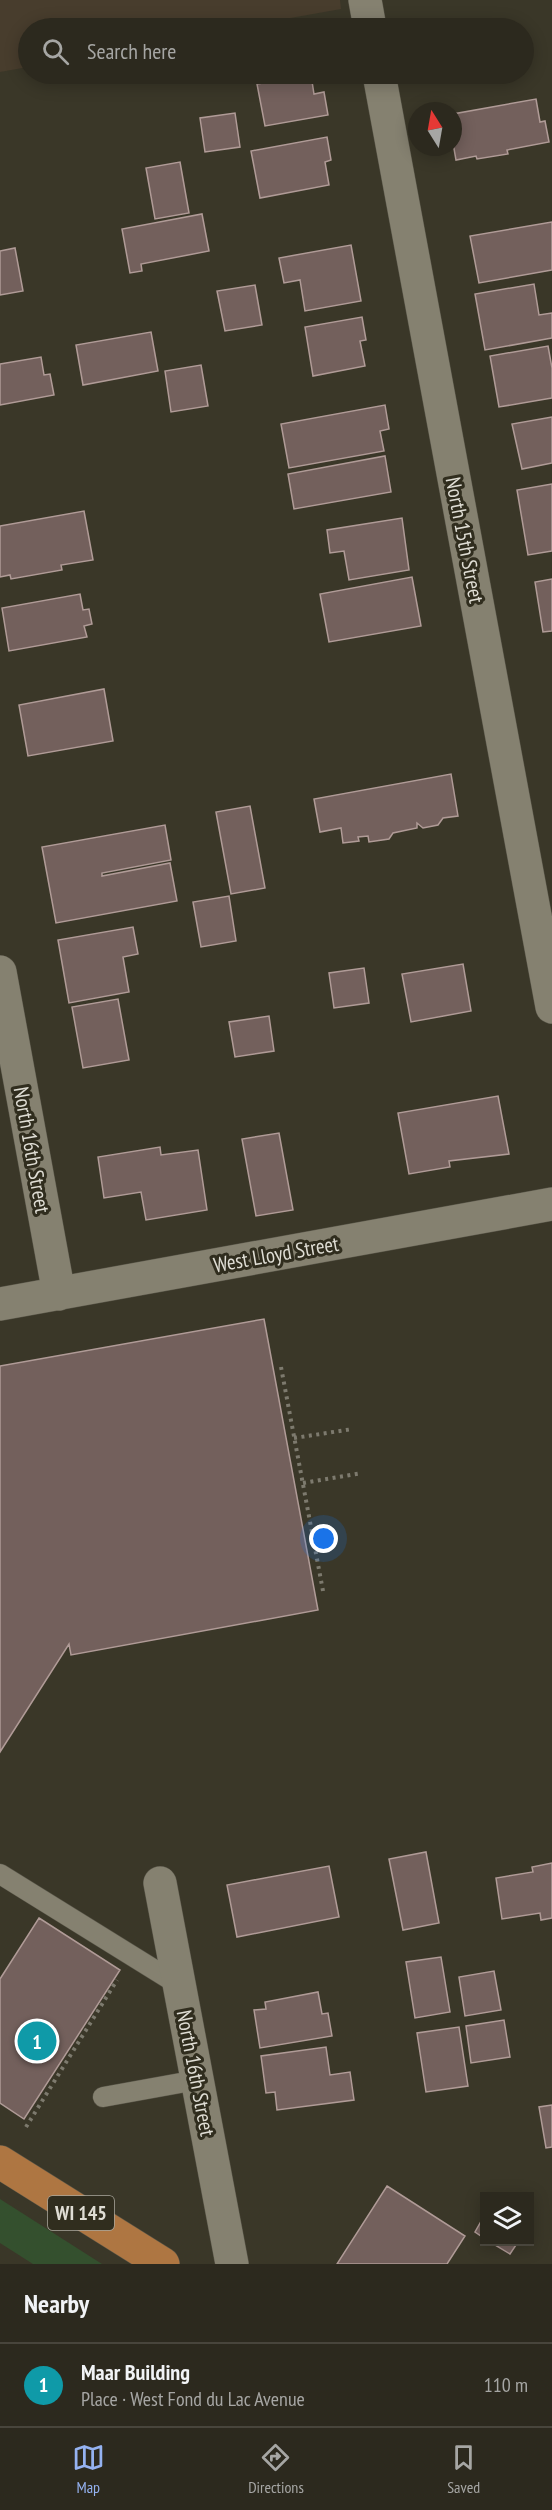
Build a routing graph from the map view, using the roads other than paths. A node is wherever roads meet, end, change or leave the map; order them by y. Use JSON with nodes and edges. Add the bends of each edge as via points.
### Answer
{"nodes":[{"id":1,"x":365,"y":0,"type":"edge"},
{"id":2,"x":368,"y":18,"type":"edge"},
{"id":3,"x":381,"y":84,"type":"edge"},
{"id":4,"x":0,"y":972,"type":"edge"},
{"id":5,"x":552,"y":1007,"type":"edge"},
{"id":6,"x":6,"y":1040,"type":"edge"},
{"id":7,"x":552,"y":1204,"type":"edge"},
{"id":8,"x":59,"y":1293,"type":"junction"},
{"id":9,"x":0,"y":1304,"type":"edge"},
{"id":10,"x":0,"y":1874,"type":"edge"},
{"id":11,"x":160,"y":1883,"type":"dead end"},
{"id":12,"x":179,"y":1984,"type":"junction"},
{"id":13,"x":197,"y":2080,"type":"junction"},
{"id":14,"x":103,"y":2097,"type":"dead end"},
{"id":15,"x":0,"y":2162,"type":"edge"},
{"id":16,"x":163,"y":2264,"type":"edge"},
{"id":17,"x":232,"y":2264,"type":"edge"}],
"edges":[{"from":1,"to":2,"type":"street"},
{"from":3,"to":5,"type":"street","name":"North 15th Street"},
{"from":4,"to":6,"type":"street","name":"North 16th Street"},
{"from":6,"to":8,"type":"street","name":"North 16th Street"},
{"from":7,"to":8,"type":"street","name":"West Lloyd Street"},
{"from":8,"to":9,"type":"street","name":"West Lloyd Street"},
{"from":10,"to":12,"type":"lane"},
{"from":11,"to":12,"type":"street","name":"North 16th Street"},
{"from":12,"to":13,"type":"street","name":"North 16th Street"},
{"from":13,"to":14,"type":"lane"},
{"from":13,"to":17,"type":"street","name":"North 16th Street"},
{"from":15,"to":16,"type":"main road","number":"WI 145"}]}
